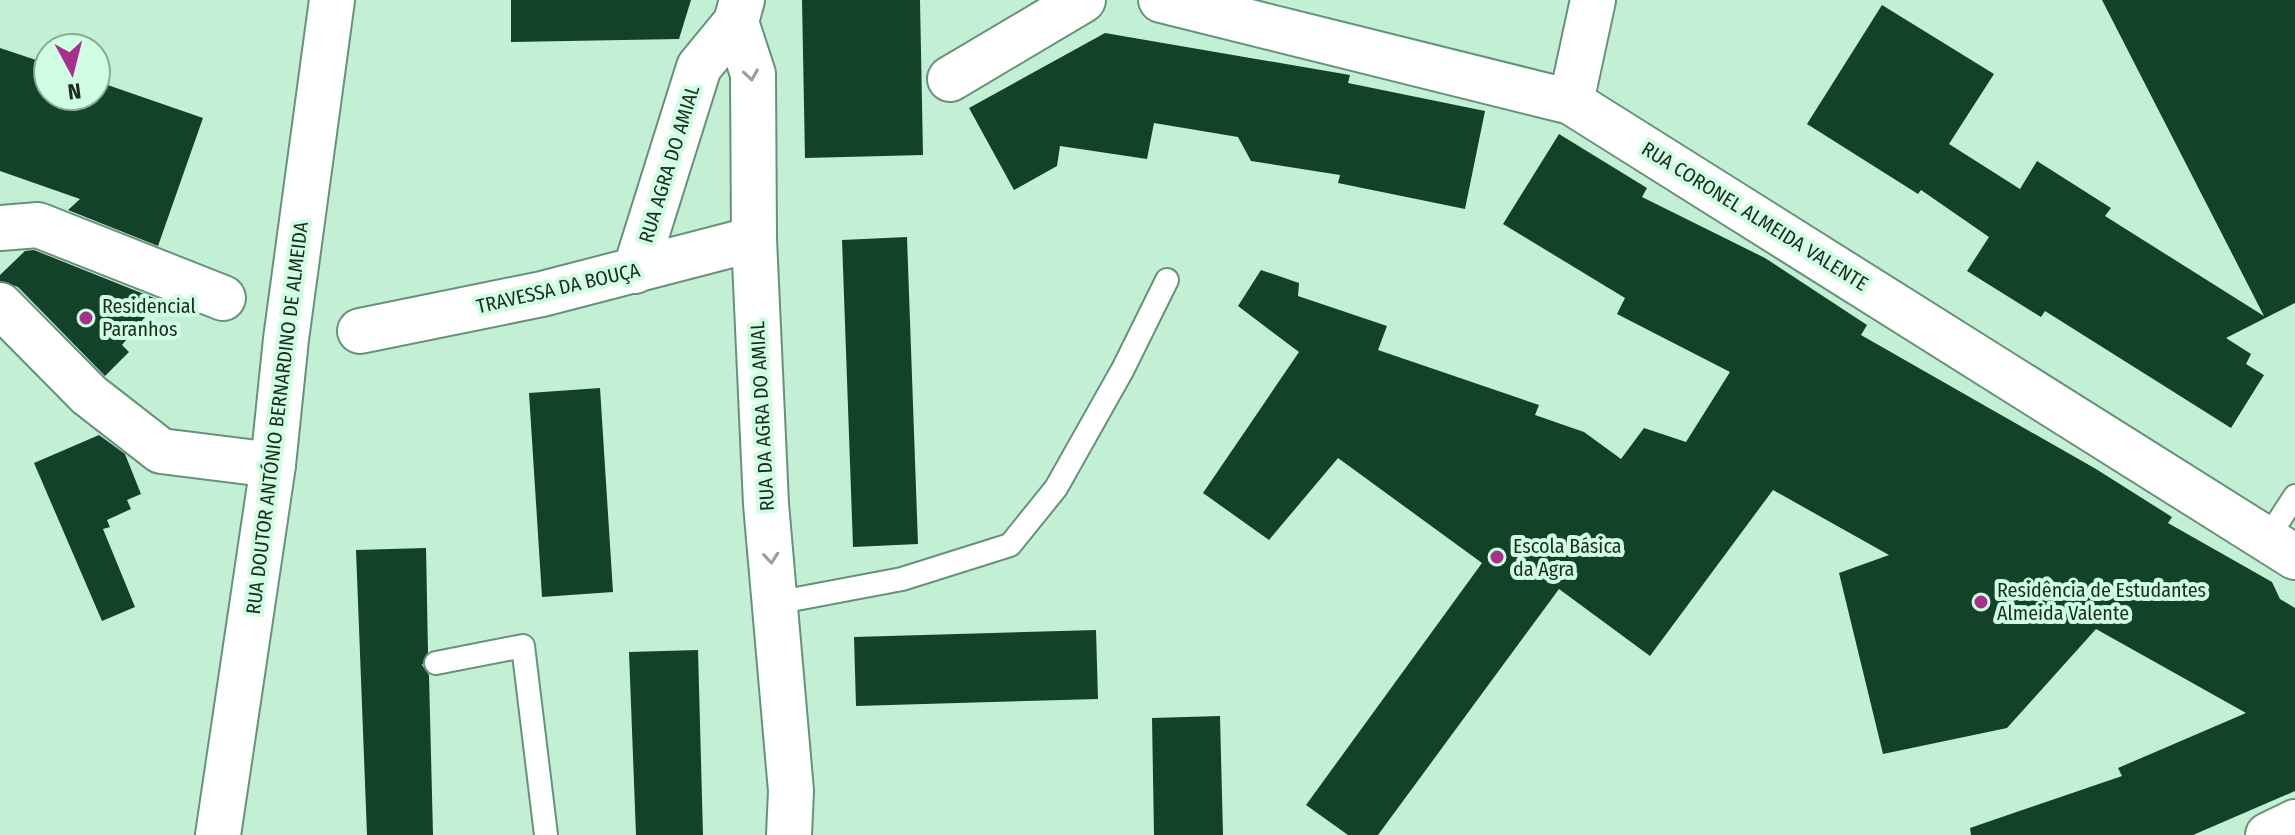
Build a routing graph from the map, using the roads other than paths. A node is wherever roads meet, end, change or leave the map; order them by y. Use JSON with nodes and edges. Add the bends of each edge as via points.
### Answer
{"nodes":[{"id":1,"x":332,"y":0,"type":"edge"},
{"id":2,"x":1083,"y":0,"type":"edge"},
{"id":3,"x":1161,"y":0,"type":"edge"},
{"id":4,"x":1593,"y":0,"type":"edge"},
{"id":5,"x":739,"y":11,"type":"edge"},
{"id":6,"x":950,"y":79,"type":"dead end"},
{"id":7,"x":1571,"y":102,"type":"junction"},
{"id":8,"x":0,"y":228,"type":"edge"},
{"id":9,"x":754,"y":239,"type":"junction"},
{"id":10,"x":635,"y":271,"type":"junction"},
{"id":11,"x":1167,"y":280,"type":"dead end"},
{"id":12,"x":223,"y":298,"type":"dead end"},
{"id":13,"x":0,"y":305,"type":"edge"},
{"id":14,"x":360,"y":331,"type":"dead end"},
{"id":15,"x":273,"y":465,"type":"junction"},
{"id":16,"x":2295,"y":496,"type":"edge"},
{"id":17,"x":2281,"y":548,"type":"edge"},
{"id":18,"x":775,"y":603,"type":"junction"},
{"id":19,"x":436,"y":663,"type":"dead end"},
{"id":20,"x":2295,"y":822,"type":"edge"},
{"id":21,"x":218,"y":835,"type":"edge"},
{"id":22,"x":546,"y":835,"type":"edge"},
{"id":23,"x":789,"y":835,"type":"edge"},
{"id":24,"x":2268,"y":835,"type":"edge"}],
"edges":[{"from":1,"to":15,"type":"street","name":"RUA DOUTOR ANTÓNIO BERNARDINO DE ALMEIDA"},
{"from":2,"to":6,"type":"street"},
{"from":3,"to":7,"type":"street","name":"RUA CORONEL ALMEIDA VALENTE"},
{"from":4,"to":7,"type":"street"},
{"from":5,"to":9,"type":"street","name":"RUA DA AGRA DO AMIAL","one_way":true,"via":[[753,74]]},
{"from":5,"to":10,"type":"street","name":"RUA AGRA DO AMIAL","via":[[699,67]]},
{"from":7,"to":17,"type":"street","name":"RUA CORONEL ALMEIDA VALENTE"},
{"from":8,"to":12,"type":"street","via":[[38,225]]},
{"from":9,"to":10,"type":"street","name":"TRAVESSA DA BOUÇA"},
{"from":9,"to":18,"type":"street","name":"RUA DA AGRA DO AMIAL","one_way":true},
{"from":10,"to":14,"type":"street","name":"TRAVESSA DA BOUÇA"},
{"from":11,"to":18,"type":"lane","via":[[1056,488],[1010,545],[902,579]]},
{"from":13,"to":15,"type":"street","via":[[89,395],[161,451]]},
{"from":15,"to":21,"type":"street","name":"RUA DOUTOR ANTÓNIO BERNARDINO DE ALMEIDA"},
{"from":16,"to":17,"type":"lane"},
{"from":18,"to":23,"type":"street","name":"RUA DA AGRA DO AMIAL","via":[[791,791]]},
{"from":19,"to":22,"type":"lane","via":[[523,646]]},
{"from":20,"to":24,"type":"street"}]}
